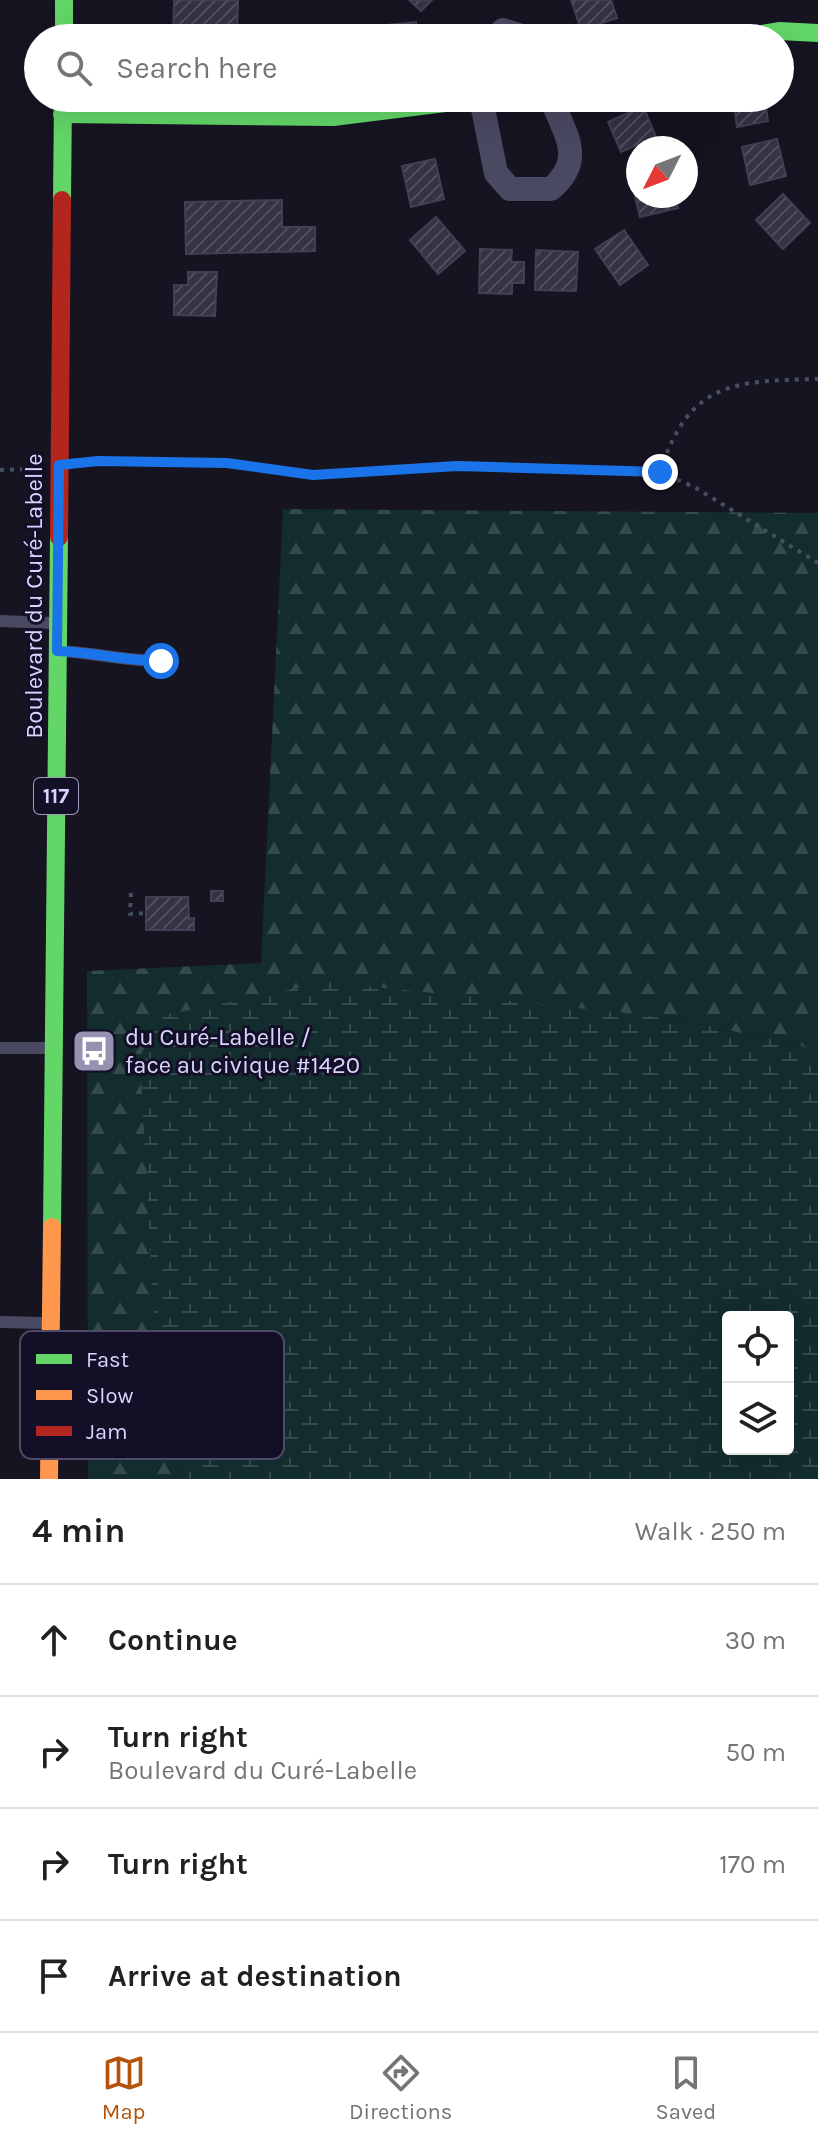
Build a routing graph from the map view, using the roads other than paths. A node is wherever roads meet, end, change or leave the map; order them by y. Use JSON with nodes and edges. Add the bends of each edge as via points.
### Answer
{"nodes":[{"id":1,"x":64,"y":0,"type":"edge"},
{"id":2,"x":64,"y":24,"type":"edge"},
{"id":3,"x":794,"y":32,"type":"edge"},
{"id":4,"x":818,"y":33,"type":"edge"},
{"id":5,"x":63,"y":112,"type":"edge"},
{"id":6,"x":210,"y":112,"type":"edge"},
{"id":7,"x":372,"y":112,"type":"edge"},
{"id":8,"x":485,"y":112,"type":"edge"},
{"id":9,"x":556,"y":112,"type":"edge"},
{"id":10,"x":0,"y":621,"type":"edge"},
{"id":11,"x":57,"y":623,"type":"junction"},
{"id":12,"x":57,"y":651,"type":"junction"},
{"id":13,"x":161,"y":661,"type":"dead end"},
{"id":14,"x":0,"y":1048,"type":"edge"},
{"id":15,"x":53,"y":1048,"type":"junction"},
{"id":16,"x":0,"y":1322,"type":"edge"},
{"id":17,"x":50,"y":1323,"type":"junction"},
{"id":18,"x":50,"y":1331,"type":"edge"},
{"id":19,"x":49,"y":1459,"type":"edge"},
{"id":20,"x":49,"y":1479,"type":"edge"}],
"edges":[{"from":1,"to":2,"type":"main road"},
{"from":3,"to":4,"type":"main road"},
{"from":5,"to":11,"type":"main road","name":"Boulevard du Curé-Labelle","number":"117"},
{"from":6,"to":7,"type":"main road","via":[[333,117]]},
{"from":8,"to":9,"type":"street","via":[[496,173],[510,189],[551,189],[567,176],[573,156]]},
{"from":10,"to":11,"type":"lane"},
{"from":11,"to":12,"type":"main road","name":"Boulevard du Curé-Labelle","number":"117"},
{"from":12,"to":13,"type":"lane"},
{"from":12,"to":15,"type":"main road","name":"Boulevard du Curé-Labelle","number":"117"},
{"from":14,"to":15,"type":"lane"},
{"from":15,"to":17,"type":"main road","name":"Boulevard du Curé-Labelle","number":"117"},
{"from":16,"to":17,"type":"lane"},
{"from":17,"to":18,"type":"main road","name":"Boulevard du Curé-Labelle","number":"117"},
{"from":19,"to":20,"type":"main road","name":"Boulevard du Curé-Labelle","number":"117"}]}
